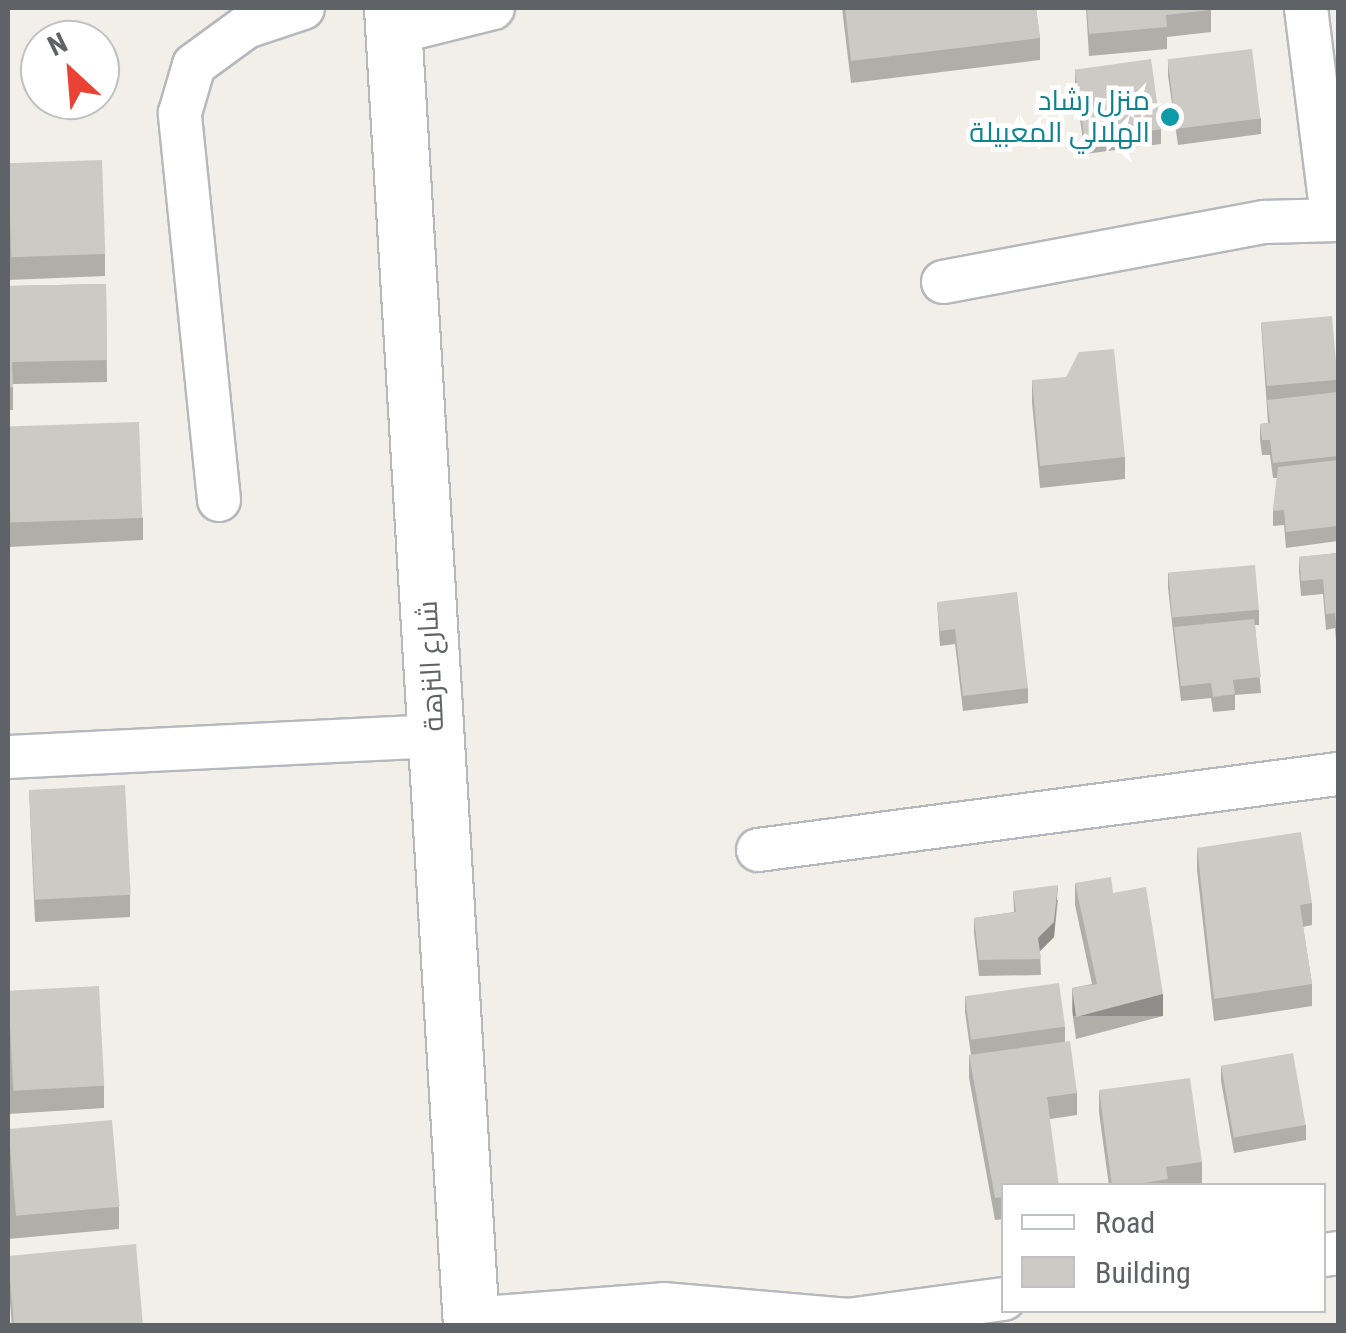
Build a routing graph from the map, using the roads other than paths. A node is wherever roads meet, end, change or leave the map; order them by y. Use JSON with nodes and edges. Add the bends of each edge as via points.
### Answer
{"nodes":[{"id":1,"x":302,"y":8,"type":"edge"},
{"id":2,"x":493,"y":8,"type":"edge"},
{"id":3,"x":1306,"y":8,"type":"edge"},
{"id":4,"x":392,"y":20,"type":"edge"},
{"id":5,"x":1335,"y":219,"type":"edge"},
{"id":6,"x":943,"y":282,"type":"dead end"},
{"id":7,"x":219,"y":500,"type":"dead end"},
{"id":8,"x":436,"y":736,"type":"junction"},
{"id":9,"x":8,"y":757,"type":"edge"},
{"id":10,"x":1338,"y":774,"type":"edge"},
{"id":11,"x":758,"y":850,"type":"dead end"},
{"id":12,"x":1001,"y":1299,"type":"edge"},
{"id":13,"x":471,"y":1322,"type":"edge"}],
"edges":[{"from":1,"to":7,"type":"street","via":[[246,27],[194,65],[180,113]]},
{"from":2,"to":4,"type":"street"},
{"from":3,"to":5,"type":"street"},
{"from":4,"to":8,"type":"main road","name":"شارع النزهة"},
{"from":5,"to":6,"type":"street"},
{"from":8,"to":9,"type":"street"},
{"from":8,"to":13,"type":"main road","name":"شارع النزهة"},
{"from":10,"to":11,"type":"street"},
{"from":12,"to":13,"type":"street","via":[[848,1320],[663,1304]]}]}
